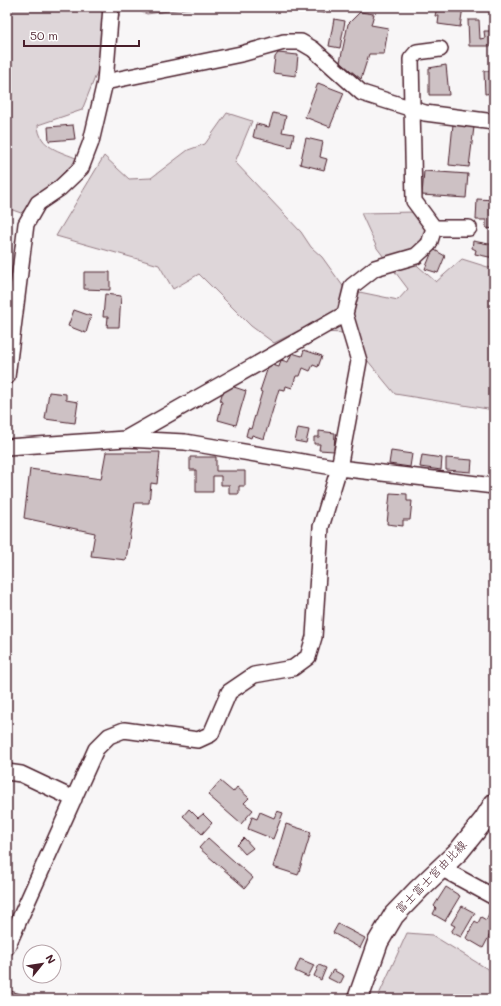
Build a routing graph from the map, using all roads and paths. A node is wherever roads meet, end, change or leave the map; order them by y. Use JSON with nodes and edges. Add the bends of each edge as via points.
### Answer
{"nodes":[{"id":1,"x":111,"y":7,"type":"edge"},
{"id":2,"x":440,"y":49,"type":"dead end"},
{"id":3,"x":105,"y":82,"type":"junction"},
{"id":4,"x":411,"y":109,"type":"junction"},
{"id":5,"x":494,"y":122,"type":"edge"},
{"id":6,"x":434,"y":228,"type":"junction"},
{"id":7,"x":469,"y":228,"type":"dead end"},
{"id":8,"x":345,"y":314,"type":"junction"},
{"id":9,"x":7,"y":377,"type":"edge"},
{"id":10,"x":125,"y":440,"type":"junction"},
{"id":11,"x":7,"y":447,"type":"edge"},
{"id":12,"x":339,"y":468,"type":"junction"},
{"id":13,"x":494,"y":486,"type":"edge"},
{"id":14,"x":7,"y":772,"type":"edge"},
{"id":15,"x":74,"y":799,"type":"junction"},
{"id":16,"x":494,"y":804,"type":"edge"},
{"id":17,"x":441,"y":868,"type":"junction"},
{"id":18,"x":494,"y":897,"type":"edge"},
{"id":19,"x":7,"y":947,"type":"edge"},
{"id":20,"x":358,"y":999,"type":"edge"}],
"edges":[{"from":1,"to":3,"type":"street"},
{"from":2,"to":4,"type":"street","via":[[417,52],[411,59]]},
{"from":3,"to":4,"type":"street","via":[[242,54],[284,42],[301,42],[313,49],[362,93]]},
{"from":3,"to":9,"type":"street","via":[[91,142],[81,168],[60,188],[38,203],[26,224]]},
{"from":4,"to":5,"type":"street"},
{"from":4,"to":6,"type":"street","via":[[414,201]]},
{"from":6,"to":7,"type":"street"},
{"from":6,"to":8,"type":"street","via":[[429,244],[416,256],[375,268],[352,286]]},
{"from":8,"to":10,"type":"street"},
{"from":8,"to":12,"type":"street","via":[[359,361]]},
{"from":10,"to":11,"type":"street"},
{"from":10,"to":12,"type":"street","via":[[185,442]]},
{"from":12,"to":13,"type":"street"},
{"from":12,"to":15,"type":"street","via":[[321,527],[314,637],[308,657],[293,668],[254,675],[229,692],[211,734],[198,740],[124,730],[109,736],[96,749]]},
{"from":14,"to":15,"type":"street","via":[[21,774]]},
{"from":15,"to":19,"type":"street"},
{"from":16,"to":17,"type":"main road","name":"富士富士宮由比線","via":[[459,851]]},
{"from":17,"to":18,"type":"street"},
{"from":17,"to":20,"type":"main road","name":"富士富士宮由比線","via":[[394,914],[378,942]]}]}
